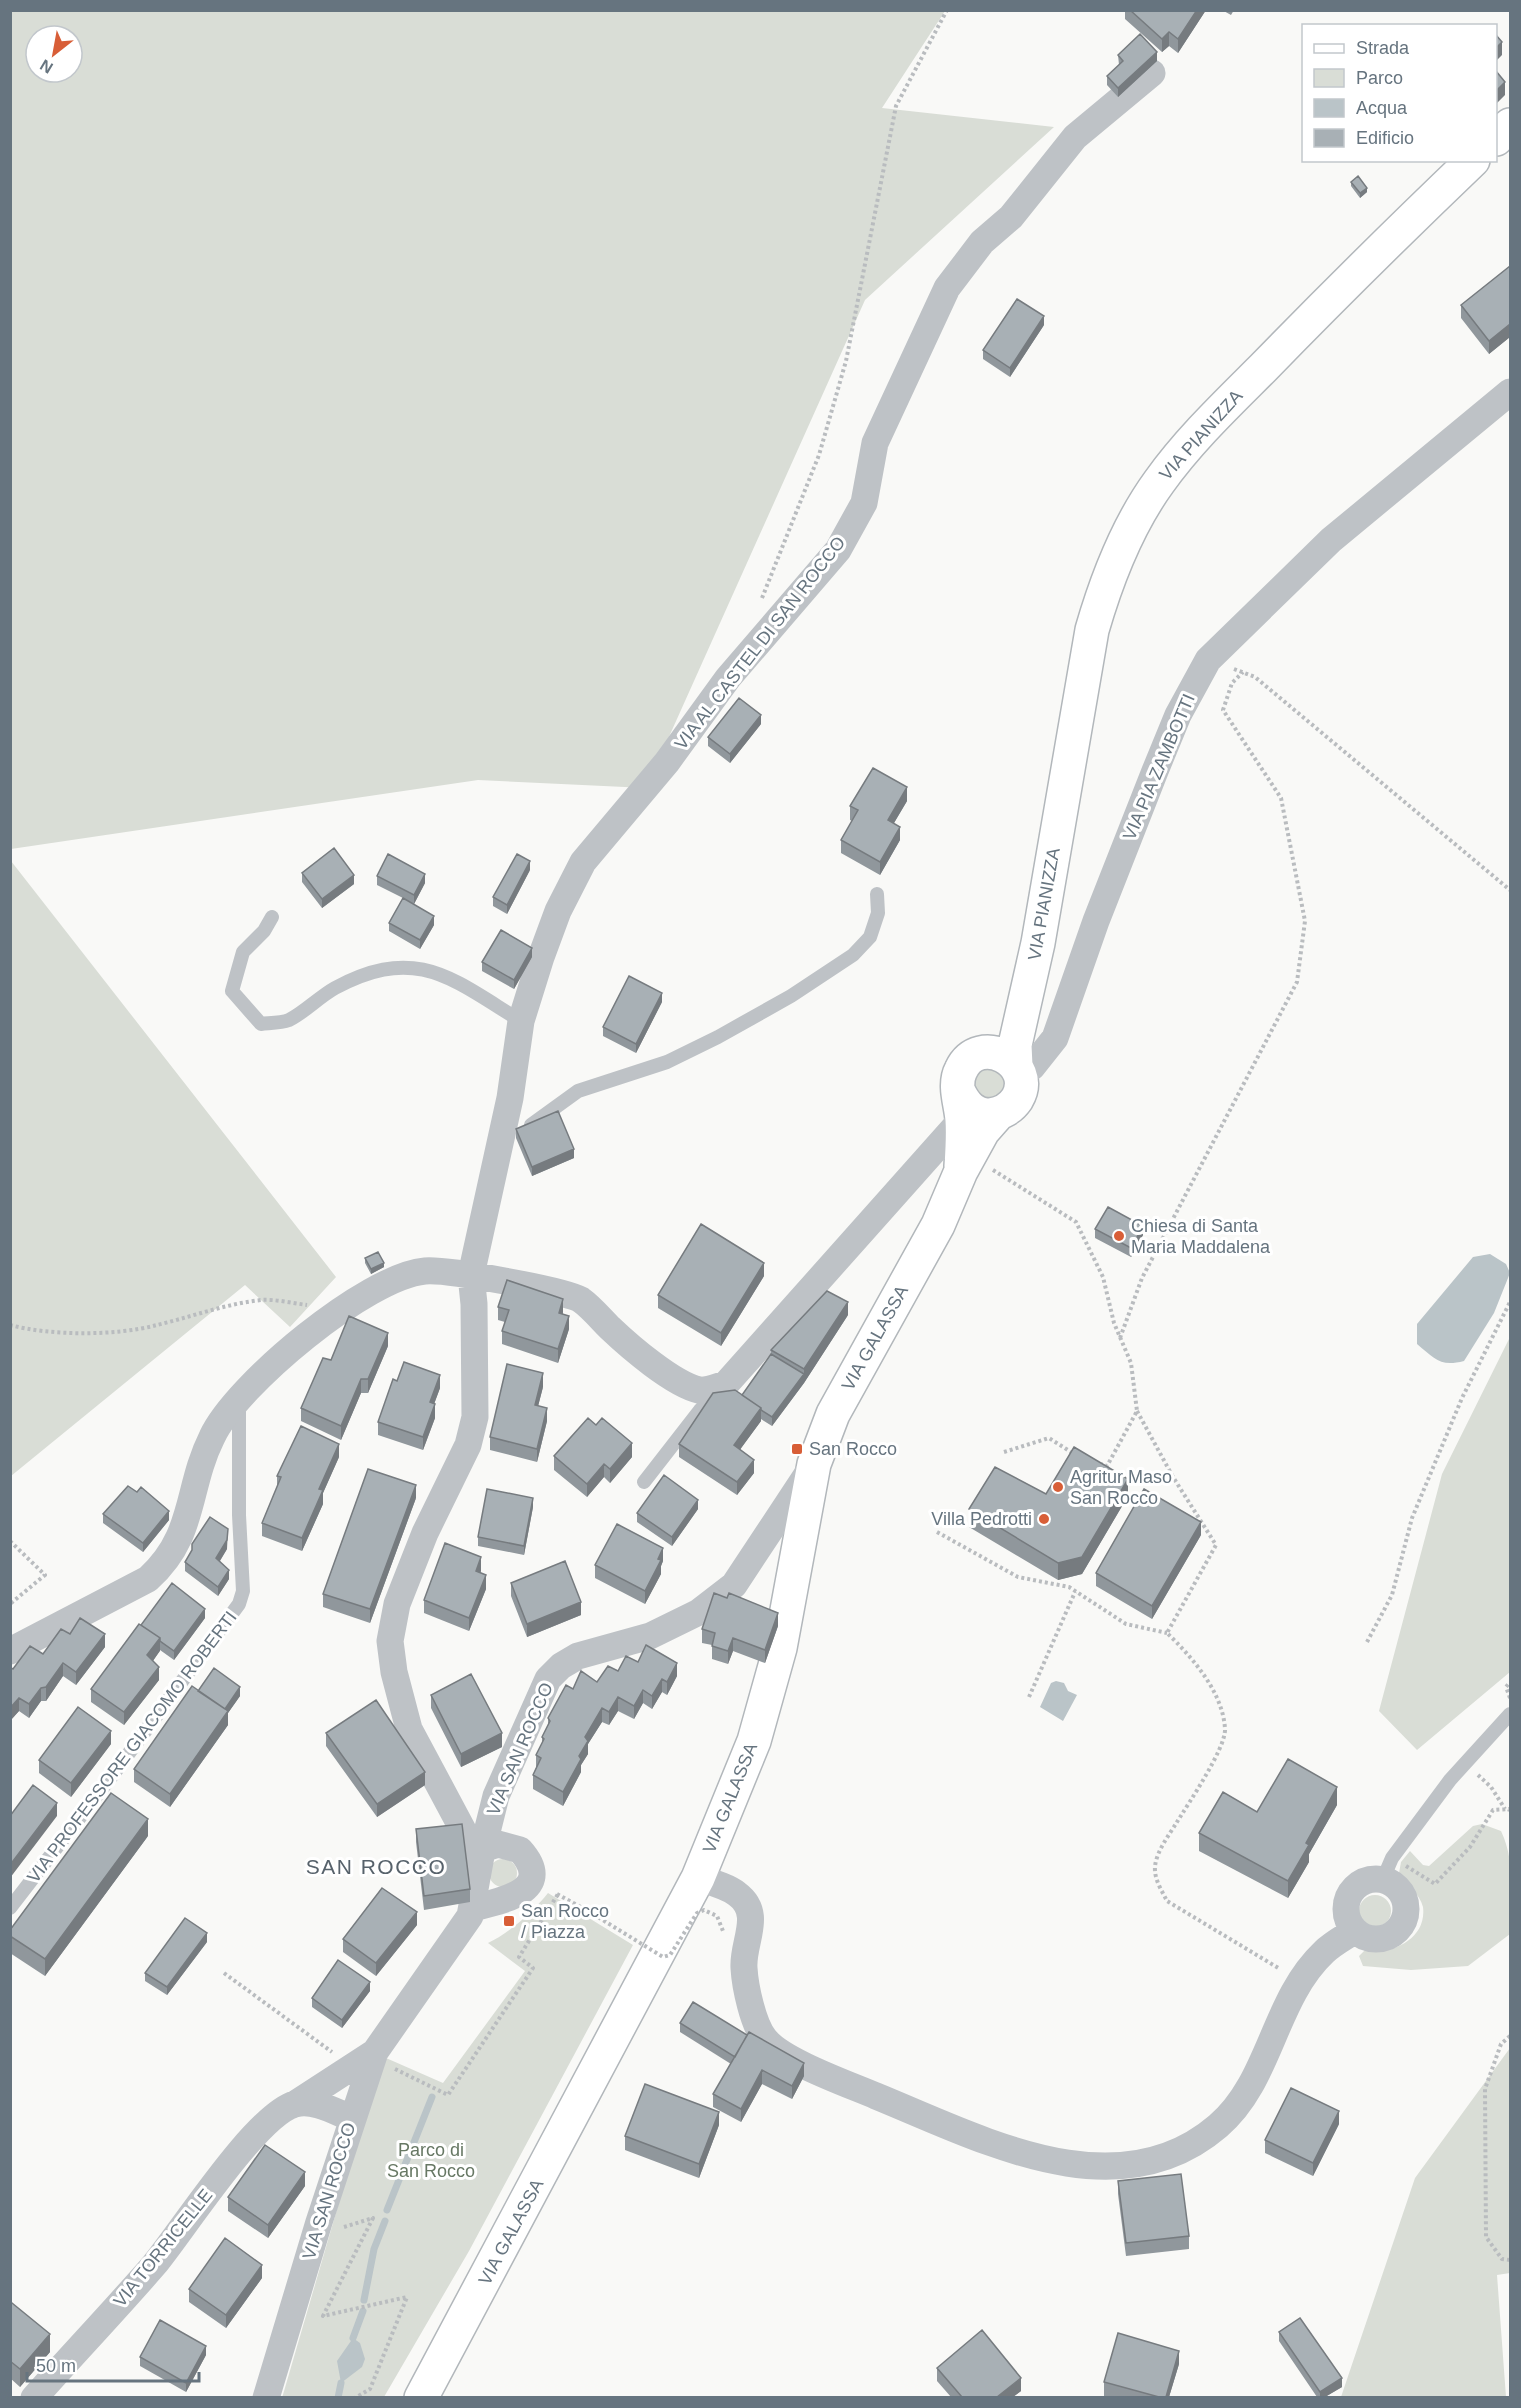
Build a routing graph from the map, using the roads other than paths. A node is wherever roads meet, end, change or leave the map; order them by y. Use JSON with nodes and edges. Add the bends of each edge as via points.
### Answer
{"nodes":[{"id":1,"x":1152,"y":73,"type":"dead end"},
{"id":2,"x":1510,"y":125,"type":"edge"},
{"id":3,"x":1497,"y":139,"type":"edge"},
{"id":4,"x":1471,"y":162,"type":"edge"},
{"id":5,"x":1510,"y":392,"type":"edge"},
{"id":6,"x":877,"y":894,"type":"dead end"},
{"id":7,"x":272,"y":917,"type":"dead end"},
{"id":8,"x":1024,"y":1001,"type":"junction"},
{"id":9,"x":521,"y":1021,"type":"junction"},
{"id":10,"x":981,"y":1052,"type":"junction"},
{"id":11,"x":1018,"y":1071,"type":"junction"},
{"id":12,"x":960,"y":1106,"type":"junction"},
{"id":13,"x":998,"y":1114,"type":"junction"},
{"id":14,"x":512,"y":1134,"type":"junction"},
{"id":15,"x":963,"y":1168,"type":"junction"},
{"id":16,"x":918,"y":1170,"type":"junction"},
{"id":17,"x":471,"y":1275,"type":"junction"},
{"id":18,"x":726,"y":1384,"type":"junction"},
{"id":19,"x":239,"y":1401,"type":"junction"},
{"id":20,"x":814,"y":1464,"type":"junction"},
{"id":21,"x":644,"y":1482,"type":"dead end"},
{"id":22,"x":10,"y":1651,"type":"edge"},
{"id":23,"x":1510,"y":1714,"type":"edge"},
{"id":24,"x":481,"y":1853,"type":"junction"},
{"id":25,"x":1387,"y":1869,"type":"junction"},
{"id":26,"x":698,"y":1878,"type":"junction"},
{"id":27,"x":10,"y":1908,"type":"edge"},
{"id":28,"x":472,"y":1908,"type":"junction"},
{"id":29,"x":1354,"y":1931,"type":"junction"},
{"id":30,"x":383,"y":2059,"type":"junction"},
{"id":31,"x":295,"y":2104,"type":"junction"},
{"id":32,"x":351,"y":2118,"type":"junction"},
{"id":33,"x":34,"y":2397,"type":"edge"},
{"id":34,"x":266,"y":2397,"type":"edge"},
{"id":35,"x":421,"y":2397,"type":"edge"}],
"edges":[{"from":1,"to":9,"type":"street","name":"VIA AL CASTEL DI SAN ROCCO","via":[[1075,137],[1011,217],[982,242],[947,288],[875,443],[864,503],[838,550],[728,678],[667,762],[583,862],[558,911]]},
{"from":2,"to":3,"type":"main road"},
{"from":4,"to":8,"type":"main road","name":"VIA PIANIZZA","via":[[1360,267],[1184,449],[1132,525],[1103,591],[1092,630],[1038,943]]},
{"from":5,"to":11,"type":"street","name":"VIA PIA ZAMBOTTI","via":[[1331,540],[1208,660],[1162,752],[1055,1038],[1032,1067]]},
{"from":6,"to":14,"type":"lane","via":[[878,913],[870,937],[853,955],[791,996],[667,1062],[578,1091],[545,1118]]},
{"from":7,"to":9,"type":"lane","via":[[243,952],[232,991],[261,1024],[288,1020],[335,989],[381,968],[434,970],[464,984]]},
{"from":8,"to":10,"type":"main road","name":"VIA PIANIZZA"},
{"from":8,"to":11,"type":"main road","name":"VIA PIANIZZA","via":[[1015,1045]]},
{"from":9,"to":14,"type":"street","name":"VIA AL CASTEL DI SAN ROCCO"},
{"from":10,"to":11,"type":"main road","via":[[1001,1053]]},
{"from":10,"to":12,"type":"main road","name":"VIA PIANIZZA","via":[[964,1063],[959,1072]]},
{"from":11,"to":13,"type":"main road","name":"VIA PIANIZZA","via":[[1019,1095],[1007,1110]]},
{"from":12,"to":13,"type":"main road","via":[[980,1114]]},
{"from":12,"to":15,"type":"main road","name":"VIA GALASSA"},
{"from":12,"to":16,"type":"street"},
{"from":13,"to":15,"type":"main road","name":"VIA GALASSA","via":[[983,1131]]},
{"from":14,"to":17,"type":"street","name":"VIA AL CASTEL DI SAN ROCCO"},
{"from":15,"to":16,"type":"street","via":[[941,1172]]},
{"from":15,"to":20,"type":"main road","name":"VIA GALASSA","via":[[938,1225],[833,1414]]},
{"from":16,"to":18,"type":"street"},
{"from":17,"to":18,"type":"street","via":[[580,1300],[619,1336],[681,1382],[701,1390]]},
{"from":17,"to":19,"type":"street","via":[[426,1270],[382,1284],[340,1309]]},
{"from":17,"to":24,"type":"street","name":"VIA AL CASTEL DI SAN ROCCO","via":[[475,1417],[468,1445],[425,1533],[397,1604],[390,1641],[409,1729],[464,1832]]},
{"from":18,"to":21,"type":"lane","via":[[699,1410]]},
{"from":19,"to":22,"type":"street","via":[[213,1435],[198,1474],[188,1518],[179,1541],[161,1568],[148,1579]]},
{"from":19,"to":27,"type":"lane","name":"VIA PROFESSORE GIACOMO ROBERTI","via":[[243,1591],[239,1604]]},
{"from":20,"to":24,"type":"street","name":"VIA SAN ROCCO","via":[[734,1585],[699,1611],[650,1636],[578,1656],[548,1679],[496,1796]]},
{"from":20,"to":26,"type":"main road","name":"VIA GALASSA","via":[[780,1648],[754,1741]]},
{"from":23,"to":25,"type":"lane","via":[[1460,1770]]},
{"from":24,"to":28,"type":"street","name":"VIA SAN ROCCO"},
{"from":24,"to":28,"type":"street","name":"VIA SAN ROCCO","via":[[498,1844],[520,1850],[530,1864],[530,1878],[528,1886],[514,1898]]},
{"from":25,"to":29,"type":"street","via":[[1362,1882],[1348,1897],[1346,1917]]},
{"from":25,"to":29,"type":"street","via":[[1405,1900],[1403,1921],[1389,1936],[1379,1939]]},
{"from":26,"to":29,"type":"street","via":[[737,1894],[747,1905],[752,1919],[744,1967],[755,2021],[774,2049],[938,2124],[1064,2163],[1115,2167],[1140,2164],[1173,2154],[1217,2127],[1237,2108],[1251,2086],[1288,2002],[1302,1981],[1323,1952]]},
{"from":26,"to":35,"type":"main road","name":"VIA GALASSA"},
{"from":28,"to":30,"type":"street","name":"VIA SAN ROCCO","via":[[466,1926]]},
{"from":30,"to":31,"type":"street","name":"VIA TORRICELLE","via":[[352,2067]]},
{"from":30,"to":32,"type":"street","name":"VIA SAN ROCCO"},
{"from":31,"to":32,"type":"street","via":[[310,2102]]},
{"from":31,"to":33,"type":"street","name":"VIA TORRICELLE","via":[[280,2112],[242,2149],[153,2265]]},
{"from":32,"to":34,"type":"street","name":"VIA SAN ROCCO"}]}
